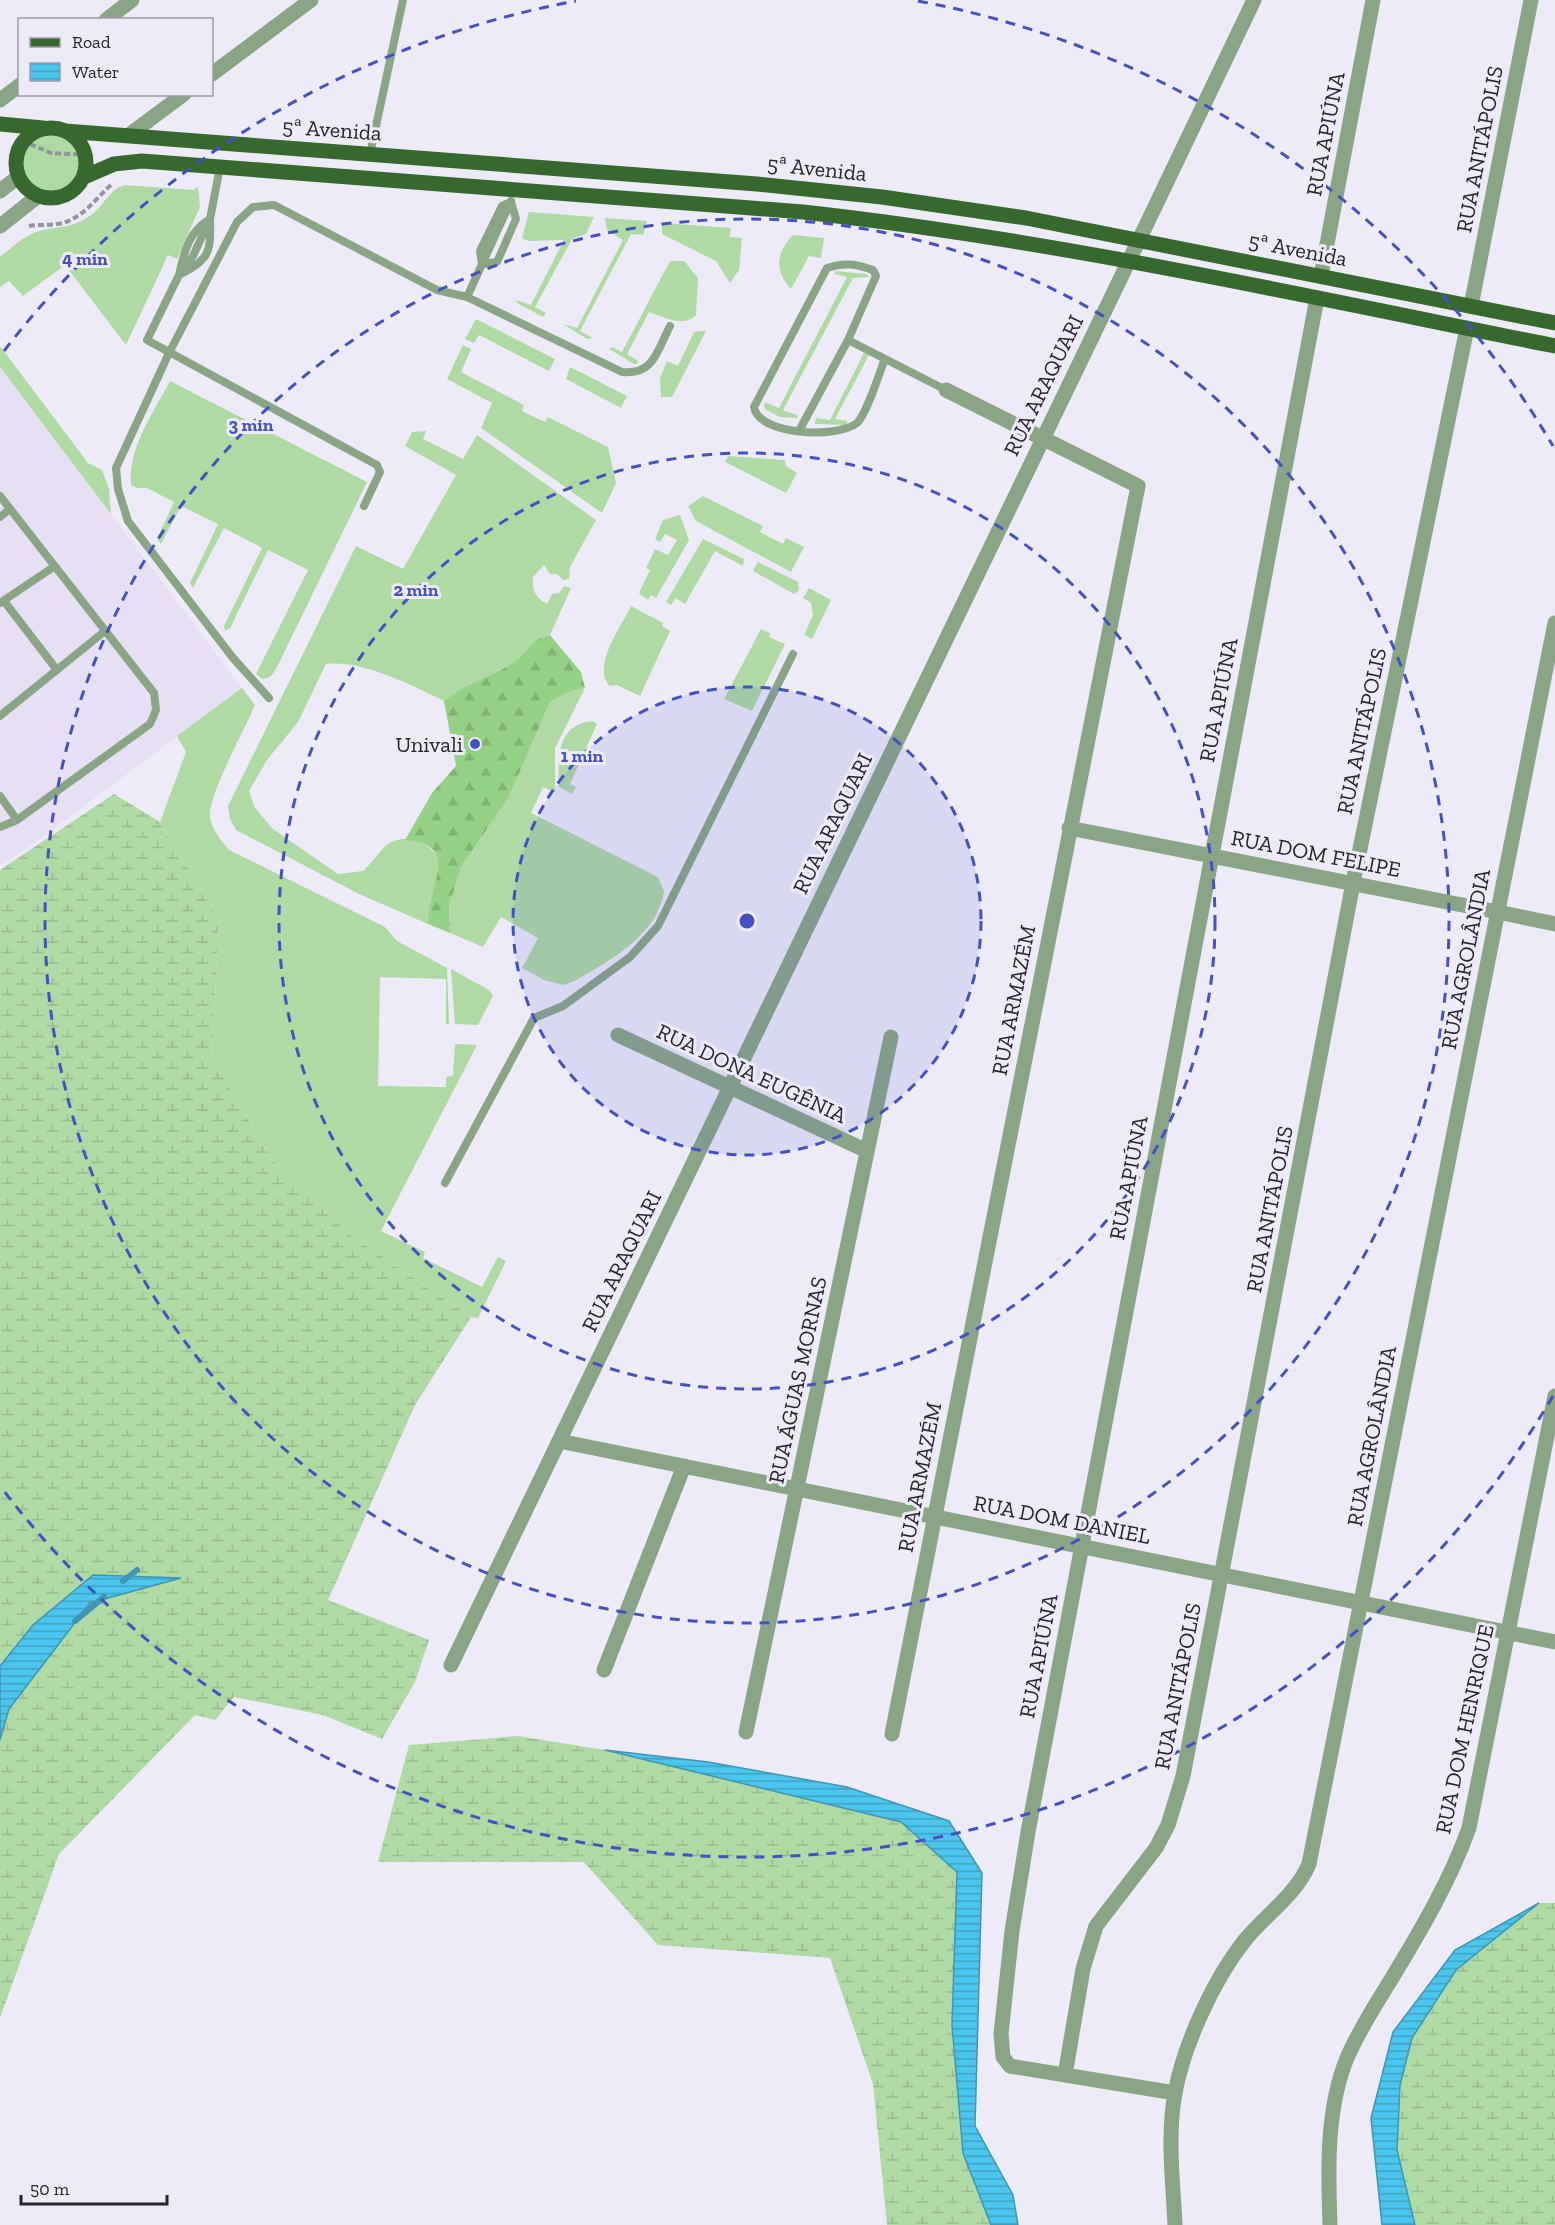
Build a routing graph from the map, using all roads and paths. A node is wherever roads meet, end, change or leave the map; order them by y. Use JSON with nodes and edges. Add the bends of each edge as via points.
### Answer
{"nodes":[{"id":1,"x":132,"y":0,"type":"edge"},
{"id":2,"x":311,"y":0,"type":"edge"},
{"id":3,"x":403,"y":0,"type":"edge"},
{"id":4,"x":1254,"y":0,"type":"edge"},
{"id":5,"x":1373,"y":0,"type":"edge"},
{"id":6,"x":1531,"y":0,"type":"edge"},
{"id":7,"x":109,"y":18,"type":"edge"},
{"id":8,"x":213,"y":73,"type":"edge"},
{"id":9,"x":18,"y":86,"type":"edge"},
{"id":10,"x":181,"y":96,"type":"edge"},
{"id":11,"x":0,"y":100,"type":"edge"},
{"id":12,"x":0,"y":124,"type":"edge"},
{"id":13,"x":43,"y":128,"type":"junction"},
{"id":14,"x":65,"y":130,"type":"junction"},
{"id":15,"x":129,"y":135,"type":"junction"},
{"id":16,"x":0,"y":152,"type":"edge"},
{"id":17,"x":370,"y":154,"type":"junction"},
{"id":18,"x":15,"y":158,"type":"junction"},
{"id":19,"x":220,"y":168,"type":"junction"},
{"id":20,"x":18,"y":177,"type":"junction"},
{"id":21,"x":84,"y":177,"type":"junction"},
{"id":22,"x":116,"y":182,"type":"dead end"},
{"id":23,"x":0,"y":191,"type":"edge"},
{"id":24,"x":38,"y":196,"type":"junction"},
{"id":25,"x":514,"y":196,"type":"junction"},
{"id":26,"x":0,"y":225,"type":"edge"},
{"id":27,"x":23,"y":228,"type":"dead end"},
{"id":28,"x":1138,"y":240,"type":"junction"},
{"id":29,"x":1129,"y":260,"type":"junction"},
{"id":30,"x":483,"y":264,"type":"junction"},
{"id":31,"x":1321,"y":276,"type":"junction"},
{"id":32,"x":467,"y":297,"type":"junction"},
{"id":33,"x":1317,"y":298,"type":"junction"},
{"id":34,"x":1471,"y":306,"type":"junction"},
{"id":35,"x":1555,"y":323,"type":"edge"},
{"id":36,"x":670,"y":326,"type":"dead end"},
{"id":37,"x":1467,"y":328,"type":"junction"},
{"id":38,"x":848,"y":340,"type":"junction"},
{"id":39,"x":1555,"y":346,"type":"edge"},
{"id":40,"x":169,"y":353,"type":"junction"},
{"id":41,"x":885,"y":359,"type":"junction"},
{"id":42,"x":946,"y":390,"type":"joint"},
{"id":43,"x":800,"y":431,"type":"junction"},
{"id":44,"x":1043,"y":438,"type":"junction"},
{"id":45,"x":0,"y":496,"type":"edge"},
{"id":46,"x":364,"y":507,"type":"dead end"},
{"id":47,"x":10,"y":509,"type":"junction"},
{"id":48,"x":0,"y":517,"type":"edge"},
{"id":49,"x":55,"y":566,"type":"junction"},
{"id":50,"x":2,"y":602,"type":"edge"},
{"id":51,"x":1555,"y":623,"type":"edge"},
{"id":52,"x":105,"y":631,"type":"junction"},
{"id":53,"x":793,"y":654,"type":"dead end"},
{"id":54,"x":57,"y":670,"type":"junction"},
{"id":55,"x":269,"y":698,"type":"dead end"},
{"id":56,"x":0,"y":716,"type":"edge"},
{"id":57,"x":0,"y":796,"type":"edge"},
{"id":58,"x":17,"y":820,"type":"junction"},
{"id":59,"x":0,"y":827,"type":"edge"},
{"id":60,"x":1069,"y":828,"type":"junction"},
{"id":61,"x":1212,"y":856,"type":"junction"},
{"id":62,"x":1353,"y":883,"type":"junction"},
{"id":63,"x":1498,"y":912,"type":"junction"},
{"id":64,"x":1555,"y":924,"type":"edge"},
{"id":65,"x":618,"y":1035,"type":"dead end"},
{"id":66,"x":891,"y":1037,"type":"dead end"},
{"id":67,"x":730,"y":1087,"type":"junction"},
{"id":68,"x":867,"y":1151,"type":"junction"},
{"id":69,"x":445,"y":1183,"type":"dead end"},
{"id":70,"x":1555,"y":1396,"type":"edge"},
{"id":71,"x":559,"y":1441,"type":"junction"},
{"id":72,"x":684,"y":1466,"type":"junction"},
{"id":73,"x":797,"y":1489,"type":"junction"},
{"id":74,"x":934,"y":1517,"type":"junction"},
{"id":75,"x":1081,"y":1546,"type":"junction"},
{"id":76,"x":1222,"y":1575,"type":"junction"},
{"id":77,"x":1361,"y":1603,"type":"junction"},
{"id":78,"x":1509,"y":1632,"type":"junction"},
{"id":79,"x":1555,"y":1642,"type":"edge"},
{"id":80,"x":451,"y":1665,"type":"dead end"},
{"id":81,"x":604,"y":1670,"type":"dead end"},
{"id":82,"x":746,"y":1732,"type":"dead end"},
{"id":83,"x":892,"y":1734,"type":"dead end"},
{"id":84,"x":1065,"y":2075,"type":"junction"},
{"id":85,"x":1175,"y":2093,"type":"junction"},
{"id":86,"x":1175,"y":2225,"type":"edge"},
{"id":87,"x":1329,"y":2225,"type":"edge"}],
"edges":[{"from":1,"to":7,"type":"street"},
{"from":2,"to":8,"type":"street"},
{"from":3,"to":17,"type":"lane"},
{"from":4,"to":28,"type":"street","name":"RUA ARAQUARI"},
{"from":5,"to":31,"type":"street","name":"RUA APIÚNA"},
{"from":6,"to":34,"type":"street","name":"RUA ANITÁPOLIS"},
{"from":9,"to":11,"type":"street"},
{"from":10,"to":15,"type":"street"},
{"from":12,"to":13,"type":"main road"},
{"from":13,"to":14,"type":"main road"},
{"from":13,"to":18,"type":"main road","via":[[24,140]]},
{"from":14,"to":15,"type":"main road","name":"5ª Avenida"},
{"from":14,"to":21,"type":"main road","via":[[82,145],[87,166]]},
{"from":15,"to":17,"type":"main road","name":"5ª Avenida"},
{"from":16,"to":18,"type":"main road"},
{"from":17,"to":28,"type":"main road","name":"5ª Avenida","via":[[882,197],[1014,216]]},
{"from":18,"to":20,"type":"main road"},
{"from":19,"to":21,"type":"main road","name":"5ª Avenida","via":[[128,161]]},
{"from":19,"to":25,"type":"main road","name":"5ª Avenida"},
{"from":19,"to":40,"type":"lane","via":[[210,219],[147,340]]},
{"from":20,"to":23,"type":"street"},
{"from":20,"to":24,"type":"main road"},
{"from":21,"to":24,"type":"main road","via":[[70,193],[49,199]]},
{"from":22,"to":27,"type":"path","via":[[74,218]]},
{"from":24,"to":26,"type":"street"},
{"from":25,"to":29,"type":"main road","name":"5ª Avenida","via":[[867,219]]},
{"from":25,"to":30,"type":"lane"},
{"from":25,"to":30,"type":"lane","via":[[516,219],[507,242],[497,262]]},
{"from":28,"to":29,"type":"street","name":"RUA ARAQUARI"},
{"from":28,"to":31,"type":"main road","name":"5ª Avenida"},
{"from":29,"to":33,"type":"main road","name":"5ª Avenida"},
{"from":29,"to":44,"type":"street","name":"RUA ARAQUARI"},
{"from":30,"to":32,"type":"lane"},
{"from":31,"to":34,"type":"main road","name":"5ª Avenida"},
{"from":32,"to":36,"type":"lane","via":[[622,372],[637,374],[649,366]]},
{"from":32,"to":40,"type":"lane","via":[[438,290],[274,205],[253,207],[237,222]]},
{"from":33,"to":37,"type":"main road","name":"5ª Avenida"},
{"from":33,"to":61,"type":"street","name":"RUA APIÚNA"},
{"from":34,"to":35,"type":"main road","name":"5ª Avenida"},
{"from":37,"to":39,"type":"main road","name":"5ª Avenida"},
{"from":37,"to":62,"type":"street","name":"RUA ANITÁPOLIS"},
{"from":38,"to":41,"type":"lane"},
{"from":38,"to":43,"type":"lane"},
{"from":38,"to":43,"type":"lane","via":[[876,276],[873,270],[843,263],[827,268],[754,407],[759,419]]},
{"from":40,"to":46,"type":"lane","via":[[377,465],[380,472]]},
{"from":40,"to":55,"type":"lane","via":[[116,468],[124,510],[167,574]]},
{"from":41,"to":42,"type":"lane"},
{"from":41,"to":43,"type":"lane","via":[[859,422],[844,431],[825,434]]},
{"from":42,"to":44,"type":"street","name":"RUA ARMAZÉM"},
{"from":44,"to":60,"type":"street","name":"RUA ARMAZÉM","via":[[1138,486]]},
{"from":44,"to":67,"type":"street","name":"RUA ARAQUARI"},
{"from":45,"to":47,"type":"lane"},
{"from":47,"to":48,"type":"lane"},
{"from":47,"to":49,"type":"lane"},
{"from":49,"to":50,"type":"lane"},
{"from":49,"to":52,"type":"lane"},
{"from":50,"to":54,"type":"lane"},
{"from":51,"to":63,"type":"street","name":"RUA AGROLÂNDIA"},
{"from":52,"to":54,"type":"lane"},
{"from":52,"to":58,"type":"lane","via":[[154,693],[156,710],[150,724]]},
{"from":53,"to":69,"type":"lane","via":[[658,926],[630,957],[563,1006],[534,1018]]},
{"from":54,"to":56,"type":"lane"},
{"from":57,"to":58,"type":"lane"},
{"from":58,"to":59,"type":"lane"},
{"from":60,"to":61,"type":"street","name":"RUA DOM FELIPE"},
{"from":60,"to":74,"type":"street","name":"RUA ARMAZÉM"},
{"from":61,"to":62,"type":"street","name":"RUA DOM FELIPE"},
{"from":61,"to":75,"type":"street","name":"RUA APIÚNA"},
{"from":62,"to":63,"type":"street","name":"RUA DOM FELIPE"},
{"from":62,"to":76,"type":"street","name":"RUA ANITÁPOLIS"},
{"from":63,"to":64,"type":"street","name":"RUA DOM FELIPE"},
{"from":63,"to":77,"type":"street","name":"RUA AGROLÂNDIA"},
{"from":65,"to":67,"type":"street","name":"RUA DONA EUGÊNIA"},
{"from":66,"to":68,"type":"street","name":"RUA ÁGUAS MORNAS"},
{"from":67,"to":68,"type":"street","name":"RUA DONA EUGÊNIA"},
{"from":67,"to":71,"type":"street","name":"RUA ARAQUARI"},
{"from":68,"to":73,"type":"street","name":"RUA ÁGUAS MORNAS"},
{"from":70,"to":78,"type":"street","name":"RUA DOM HENRIQUE"},
{"from":71,"to":72,"type":"street","name":"RUA DOM DANIEL"},
{"from":71,"to":80,"type":"street","name":"RUA ARAQUARI"},
{"from":72,"to":73,"type":"street","name":"RUA DOM DANIEL"},
{"from":72,"to":81,"type":"street"},
{"from":73,"to":74,"type":"street","name":"RUA DOM DANIEL"},
{"from":73,"to":82,"type":"street","name":"RUA ÁGUAS MORNAS"},
{"from":74,"to":75,"type":"street","name":"RUA DOM DANIEL"},
{"from":74,"to":83,"type":"street","name":"RUA ARMAZÉM"},
{"from":75,"to":76,"type":"street","name":"RUA DOM DANIEL"},
{"from":75,"to":84,"type":"street","name":"RUA APIÚNA","via":[[1028,1832],[1001,2034],[1003,2057],[1010,2066]]},
{"from":76,"to":77,"type":"street","name":"RUA DOM DANIEL"},
{"from":76,"to":84,"type":"street","name":"RUA ANITÁPOLIS","via":[[1178,1798],[1156,1848],[1096,1926],[1083,1969]]},
{"from":77,"to":78,"type":"street","name":"RUA DOM DANIEL"},
{"from":77,"to":85,"type":"street","name":"RUA AGROLÂNDIA","via":[[1309,1864],[1299,1883],[1245,1940],[1230,1962],[1187,2050]]},
{"from":78,"to":79,"type":"street","name":"RUA DOM DANIEL"},
{"from":78,"to":87,"type":"street","name":"RUA DOM HENRIQUE","via":[[1477,1794],[1457,1860],[1365,2023],[1339,2083],[1330,2158]]},
{"from":84,"to":85,"type":"street"},
{"from":85,"to":86,"type":"street","name":"RUA AGROLÂNDIA"}]}
